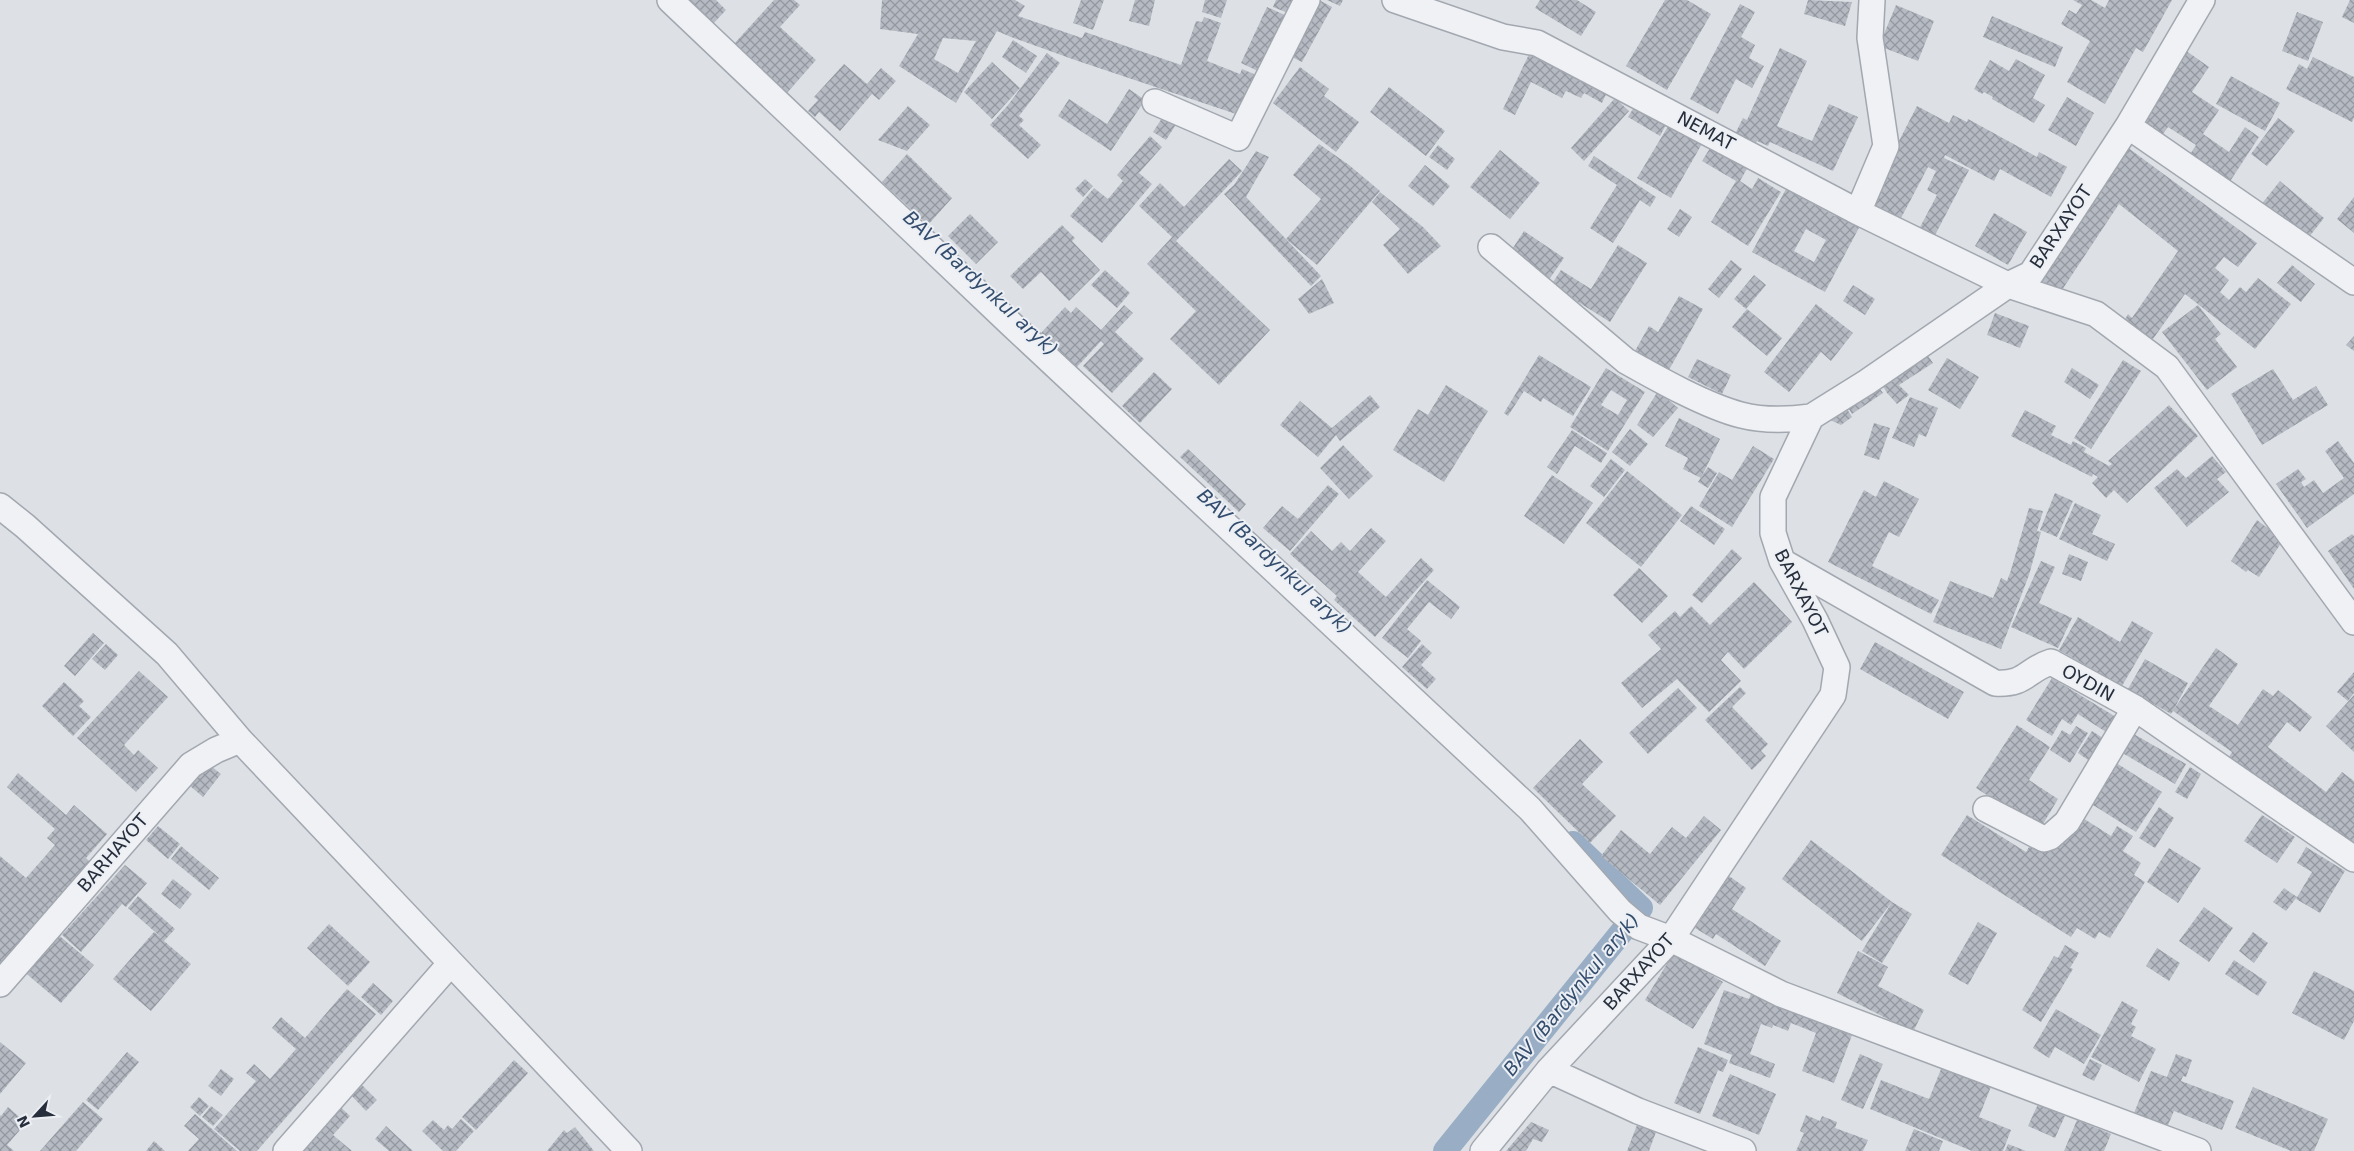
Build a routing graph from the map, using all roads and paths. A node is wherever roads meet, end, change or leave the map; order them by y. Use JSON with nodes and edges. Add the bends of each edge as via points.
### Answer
{"nodes":[{"id":1,"x":670,"y":0,"type":"edge"},
{"id":2,"x":1307,"y":0,"type":"edge"},
{"id":3,"x":1395,"y":0,"type":"edge"},
{"id":4,"x":1872,"y":0,"type":"edge"},
{"id":5,"x":2202,"y":0,"type":"edge"},
{"id":6,"x":1155,"y":102,"type":"dead end"},
{"id":7,"x":2128,"y":126,"type":"junction"},
{"id":8,"x":1858,"y":212,"type":"junction"},
{"id":9,"x":1491,"y":247,"type":"dead end"},
{"id":10,"x":2354,"y":282,"type":"edge"},
{"id":11,"x":2008,"y":285,"type":"junction"},
{"id":12,"x":1810,"y":417,"type":"junction"},
{"id":13,"x":0,"y":506,"type":"edge"},
{"id":14,"x":1782,"y":561,"type":"junction"},
{"id":15,"x":2354,"y":622,"type":"edge"},
{"id":16,"x":2135,"y":708,"type":"junction"},
{"id":17,"x":240,"y":740,"type":"junction"},
{"id":18,"x":1986,"y":809,"type":"dead end"},
{"id":19,"x":2354,"y":859,"type":"edge"},
{"id":20,"x":1671,"y":939,"type":"junction"},
{"id":21,"x":450,"y":964,"type":"junction"},
{"id":22,"x":0,"y":984,"type":"edge"},
{"id":23,"x":1549,"y":1070,"type":"junction"},
{"id":24,"x":286,"y":1151,"type":"edge"},
{"id":25,"x":629,"y":1151,"type":"edge"},
{"id":26,"x":1483,"y":1151,"type":"edge"},
{"id":27,"x":1743,"y":1151,"type":"edge"},
{"id":28,"x":2198,"y":1151,"type":"edge"}],
"edges":[{"from":1,"to":20,"type":"street","via":[[1530,809],[1620,911],[1639,928]]},
{"from":2,"to":6,"type":"street","via":[[1238,138]]},
{"from":3,"to":8,"type":"street","name":"NEMAT","via":[[1504,37],[1537,42]]},
{"from":4,"to":8,"type":"street","via":[[1870,38],[1886,146]]},
{"from":5,"to":7,"type":"street","name":"BARXAYOT"},
{"from":7,"to":10,"type":"street"},
{"from":7,"to":11,"type":"street","name":"BARXAYOT","via":[[2031,274]]},
{"from":8,"to":11,"type":"street","name":"NEMAT"},
{"from":9,"to":12,"type":"street","via":[[1626,361],[1644,371],[1741,415],[1786,420]]},
{"from":11,"to":12,"type":"street","name":"BARXAYOT"},
{"from":11,"to":15,"type":"street","name":"NEMAT","via":[[2096,314],[2167,367]]},
{"from":12,"to":14,"type":"street","name":"BARXAYOT","via":[[1773,497],[1773,533]]},
{"from":13,"to":17,"type":"street","via":[[166,654]]},
{"from":14,"to":16,"type":"street","name":"OYDIN","via":[[1995,683],[2010,684],[2024,678],[2038,666],[2051,662]]},
{"from":14,"to":20,"type":"street","name":"BARXAYOT","via":[[1838,667],[1833,695]]},
{"from":16,"to":18,"type":"street","via":[[2067,822],[2050,837],[2044,839]]},
{"from":16,"to":19,"type":"street","name":"OYDIN"},
{"from":17,"to":21,"type":"street"},
{"from":17,"to":22,"type":"street","name":"BARHAYOT","via":[[191,765]]},
{"from":20,"to":23,"type":"street","name":"BARXAYOT"},
{"from":20,"to":28,"type":"street","via":[[1781,994]]},
{"from":21,"to":24,"type":"street"},
{"from":21,"to":25,"type":"street"},
{"from":23,"to":26,"type":"street","name":"BARXAYOT"},
{"from":23,"to":27,"type":"street","via":[[1638,1111]]}]}
